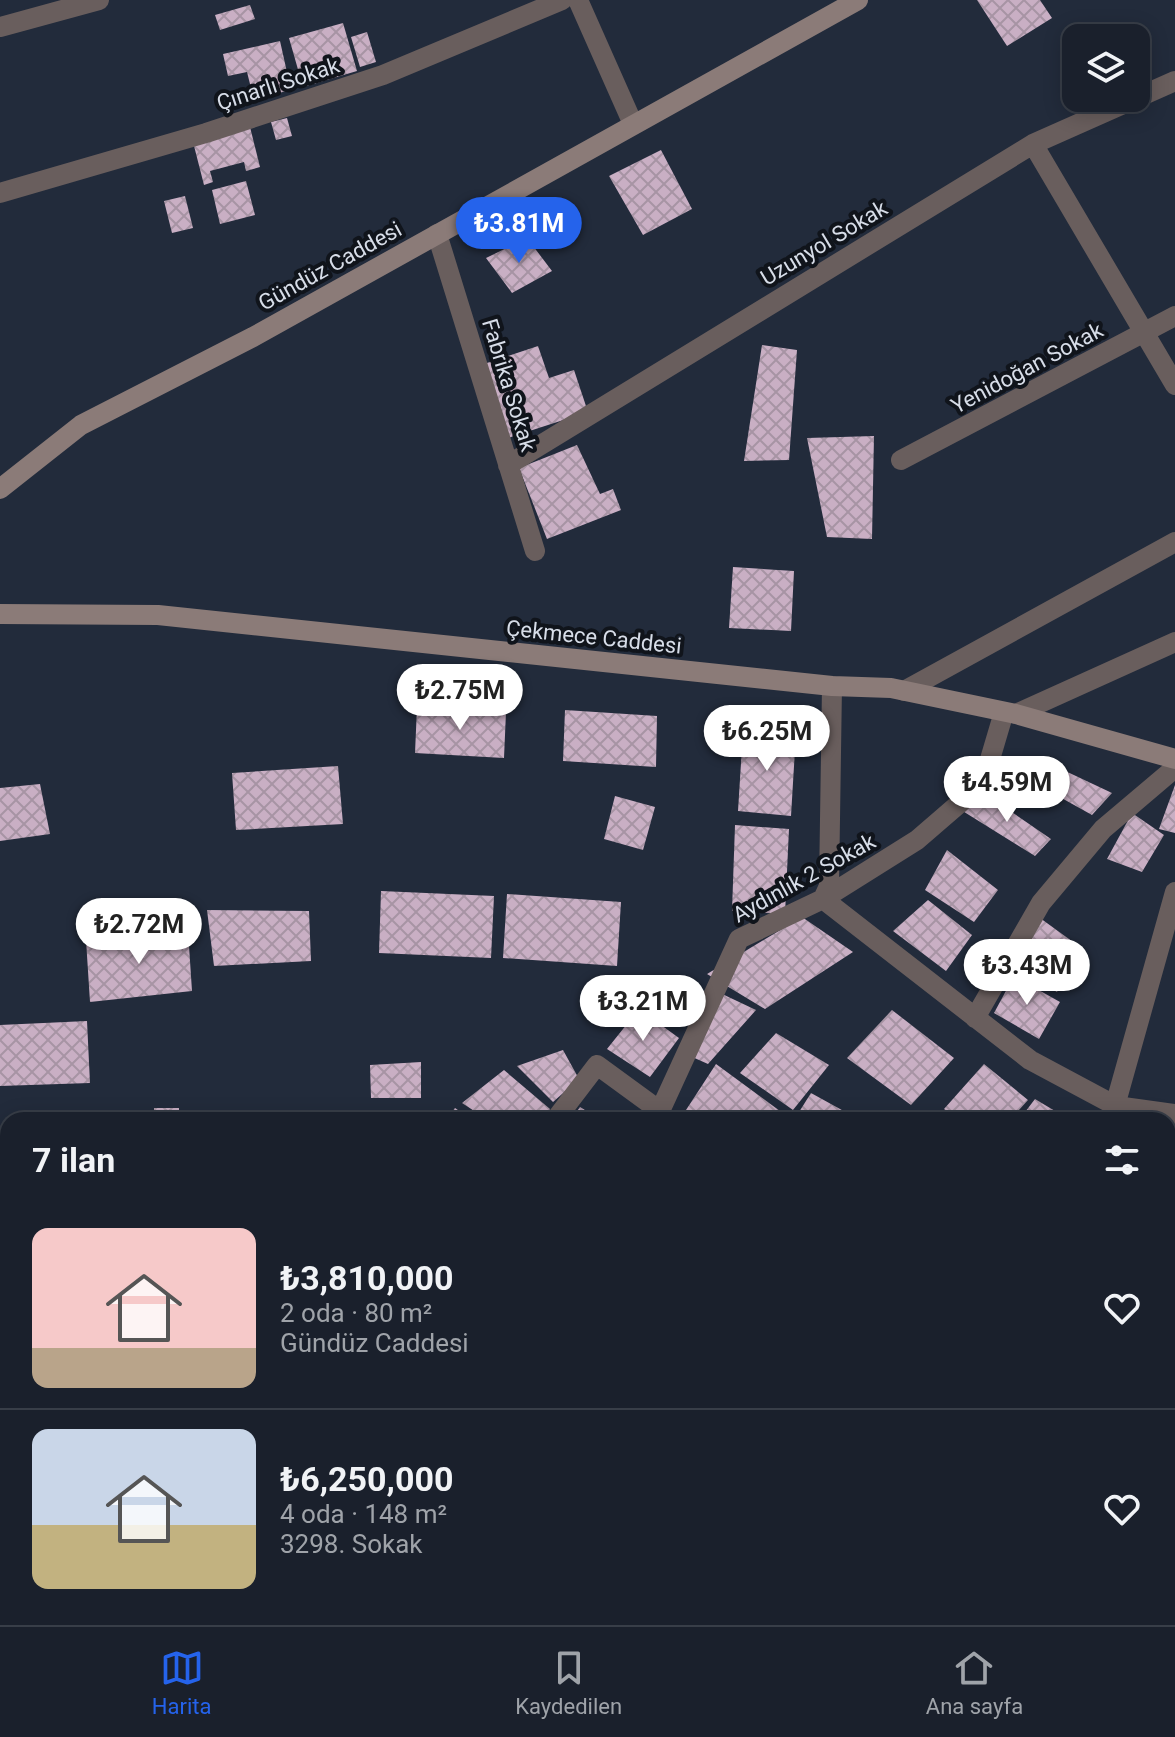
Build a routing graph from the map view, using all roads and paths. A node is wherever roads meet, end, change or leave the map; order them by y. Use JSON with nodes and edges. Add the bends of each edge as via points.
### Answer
{"nodes":[{"id":1,"x":99,"y":0,"type":"edge"},
{"id":2,"x":562,"y":0,"type":"edge"},
{"id":3,"x":578,"y":0,"type":"edge"},
{"id":4,"x":858,"y":0,"type":"edge"},
{"id":5,"x":0,"y":27,"type":"edge"},
{"id":6,"x":1175,"y":81,"type":"edge"},
{"id":7,"x":633,"y":124,"type":"junction"},
{"id":8,"x":1033,"y":144,"type":"junction"},
{"id":9,"x":0,"y":193,"type":"edge"},
{"id":10,"x":437,"y":234,"type":"junction"},
{"id":11,"x":1175,"y":316,"type":"edge"},
{"id":12,"x":1145,"y":333,"type":"junction"},
{"id":13,"x":1175,"y":385,"type":"edge"},
{"id":14,"x":901,"y":460,"type":"dead end"},
{"id":15,"x":508,"y":465,"type":"junction"},
{"id":16,"x":0,"y":489,"type":"edge"},
{"id":17,"x":1175,"y":542,"type":"edge"},
{"id":18,"x":535,"y":551,"type":"dead end"},
{"id":19,"x":0,"y":614,"type":"edge"},
{"id":20,"x":1175,"y":642,"type":"edge"},
{"id":21,"x":832,"y":686,"type":"junction"},
{"id":22,"x":904,"y":691,"type":"junction"},
{"id":23,"x":1010,"y":713,"type":"junction"},
{"id":24,"x":1175,"y":759,"type":"edge"},
{"id":25,"x":1175,"y":768,"type":"edge"},
{"id":26,"x":1175,"y":892,"type":"edge"},
{"id":27,"x":823,"y":899,"type":"junction"},
{"id":28,"x":975,"y":1018,"type":"junction"},
{"id":29,"x":561,"y":1112,"type":"edge"},
{"id":30,"x":662,"y":1112,"type":"edge"},
{"id":31,"x":669,"y":1112,"type":"edge"},
{"id":32,"x":1112,"y":1112,"type":"edge"},
{"id":33,"x":1114,"y":1112,"type":"edge"}],
"edges":[{"from":1,"to":5,"type":"street"},
{"from":2,"to":9,"type":"street","name":"Çınarlı Sokak","via":[[383,75]]},
{"from":3,"to":7,"type":"street"},
{"from":4,"to":7,"type":"main road","name":"Gündüz Caddesi"},
{"from":6,"to":8,"type":"street","name":"Uzunyol Sokak"},
{"from":7,"to":10,"type":"main road","name":"Gündüz Caddesi"},
{"from":8,"to":12,"type":"street"},
{"from":8,"to":15,"type":"street","name":"Uzunyol Sokak"},
{"from":10,"to":15,"type":"street","name":"Fabrika Sokak"},
{"from":10,"to":16,"type":"main road","name":"Gündüz Caddesi","via":[[81,425]]},
{"from":11,"to":12,"type":"street","name":"Yenidoğan Sokak"},
{"from":12,"to":13,"type":"street"},
{"from":12,"to":14,"type":"street","name":"Yenidoğan Sokak"},
{"from":15,"to":18,"type":"street","name":"Fabrika Sokak"},
{"from":17,"to":22,"type":"street"},
{"from":19,"to":21,"type":"main road","name":"Çekmece Caddesi","via":[[158,615]]},
{"from":20,"to":23,"type":"street"},
{"from":21,"to":22,"type":"main road","name":"Çekmece Caddesi"},
{"from":21,"to":27,"type":"street","via":[[829,886]]},
{"from":22,"to":23,"type":"main road","name":"Çekmece Caddesi"},
{"from":23,"to":24,"type":"main road","name":"Çekmece Caddesi"},
{"from":23,"to":27,"type":"street","name":"Aydınlık 2 Sokak","via":[[983,783],[917,840]]},
{"from":25,"to":28,"type":"street","via":[[1103,829],[1041,903]]},
{"from":26,"to":33,"type":"street"},
{"from":27,"to":28,"type":"street"},
{"from":27,"to":31,"type":"street","name":"Aydınlık 2 Sokak","via":[[739,939]]},
{"from":28,"to":32,"type":"street"},
{"from":29,"to":30,"type":"street","name":"Aydınlık 2 Sokak","via":[[597,1065]]}]}
